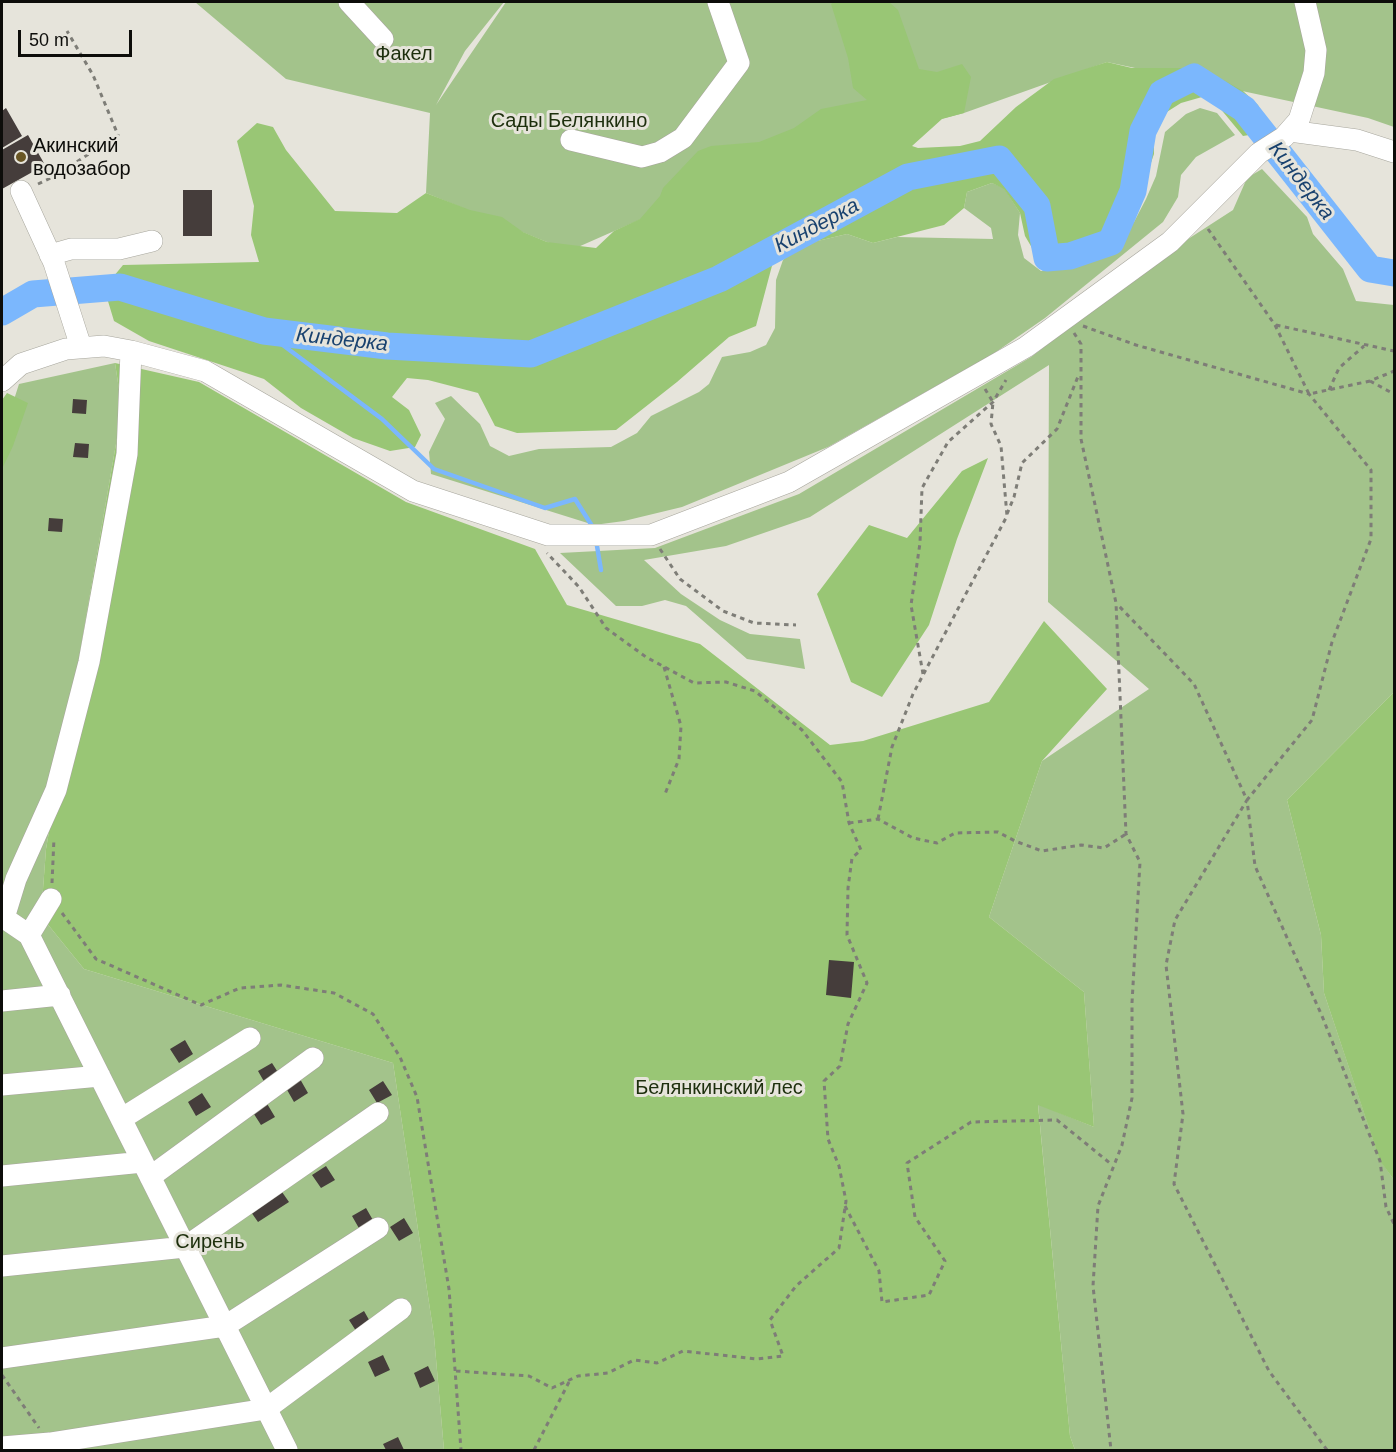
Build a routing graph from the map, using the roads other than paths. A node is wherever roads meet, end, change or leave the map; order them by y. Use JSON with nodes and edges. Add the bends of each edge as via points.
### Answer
{"nodes":[{"id":1,"x":349,"y":2,"type":"edge"},
{"id":2,"x":718,"y":2,"type":"edge"},
{"id":3,"x":1305,"y":2,"type":"edge"},
{"id":4,"x":383,"y":39,"type":"dead end"},
{"id":5,"x":1287,"y":134,"type":"junction"},
{"id":6,"x":572,"y":140,"type":"dead end"},
{"id":7,"x":1395,"y":152,"type":"edge"},
{"id":8,"x":21,"y":191,"type":"road end"},
{"id":9,"x":152,"y":241,"type":"dead end"},
{"id":10,"x":54,"y":265,"type":"junction"},
{"id":11,"x":81,"y":347,"type":"junction"},
{"id":12,"x":131,"y":351,"type":"junction"},
{"id":13,"x":2,"y":381,"type":"edge"},
{"id":14,"x":51,"y":899,"type":"road end"},
{"id":15,"x":3,"y":918,"type":"edge"},
{"id":16,"x":29,"y":935,"type":"junction"},
{"id":17,"x":60,"y":995,"type":"junction"},
{"id":18,"x":2,"y":1001,"type":"edge"},
{"id":19,"x":250,"y":1038,"type":"dead end"},
{"id":20,"x":313,"y":1058,"type":"dead end"},
{"id":21,"x":100,"y":1076,"type":"junction"},
{"id":22,"x":2,"y":1085,"type":"edge"},
{"id":23,"x":378,"y":1113,"type":"dead end"},
{"id":24,"x":121,"y":1119,"type":"junction"},
{"id":25,"x":147,"y":1170,"type":"junction"},
{"id":26,"x":2,"y":1176,"type":"edge"},
{"id":27,"x":378,"y":1228,"type":"dead end"},
{"id":28,"x":185,"y":1247,"type":"junction"},
{"id":29,"x":2,"y":1266,"type":"edge"},
{"id":30,"x":401,"y":1309,"type":"dead end"},
{"id":31,"x":225,"y":1326,"type":"junction"},
{"id":32,"x":2,"y":1358,"type":"edge"},
{"id":33,"x":266,"y":1409,"type":"junction"},
{"id":34,"x":2,"y":1448,"type":"edge"},
{"id":35,"x":287,"y":1450,"type":"edge"}],
"edges":[{"from":1,"to":4,"type":"street"},
{"from":2,"to":6,"type":"street","via":[[739,63],[683,138],[660,152],[642,157]]},
{"from":3,"to":5,"type":"street","via":[[1316,50],[1314,73],[1299,120]]},
{"from":5,"to":7,"type":"street","via":[[1357,140]]},
{"from":5,"to":12,"type":"street","via":[[1259,153],[1185,227],[1014,354],[789,482],[651,534],[548,535],[413,491],[205,371]]},
{"from":8,"to":10,"type":"street"},
{"from":9,"to":10,"type":"street","via":[[119,249],[71,249]]},
{"from":10,"to":11,"type":"street"},
{"from":11,"to":12,"type":"street"},
{"from":11,"to":13,"type":"street","via":[[21,364]]},
{"from":12,"to":15,"type":"street","via":[[127,454],[89,662],[57,790],[16,879]]},
{"from":14,"to":16,"type":"street"},
{"from":15,"to":16,"type":"street"},
{"from":16,"to":17,"type":"street"},
{"from":17,"to":18,"type":"street"},
{"from":17,"to":21,"type":"street"},
{"from":19,"to":24,"type":"street"},
{"from":20,"to":25,"type":"street"},
{"from":21,"to":22,"type":"street"},
{"from":21,"to":24,"type":"street"},
{"from":23,"to":28,"type":"street"},
{"from":24,"to":25,"type":"street"},
{"from":25,"to":26,"type":"street"},
{"from":25,"to":28,"type":"street"},
{"from":27,"to":31,"type":"street"},
{"from":28,"to":29,"type":"street"},
{"from":28,"to":31,"type":"street"},
{"from":30,"to":33,"type":"street"},
{"from":31,"to":32,"type":"street"},
{"from":31,"to":33,"type":"street"},
{"from":33,"to":34,"type":"street"},
{"from":33,"to":35,"type":"street"}]}
